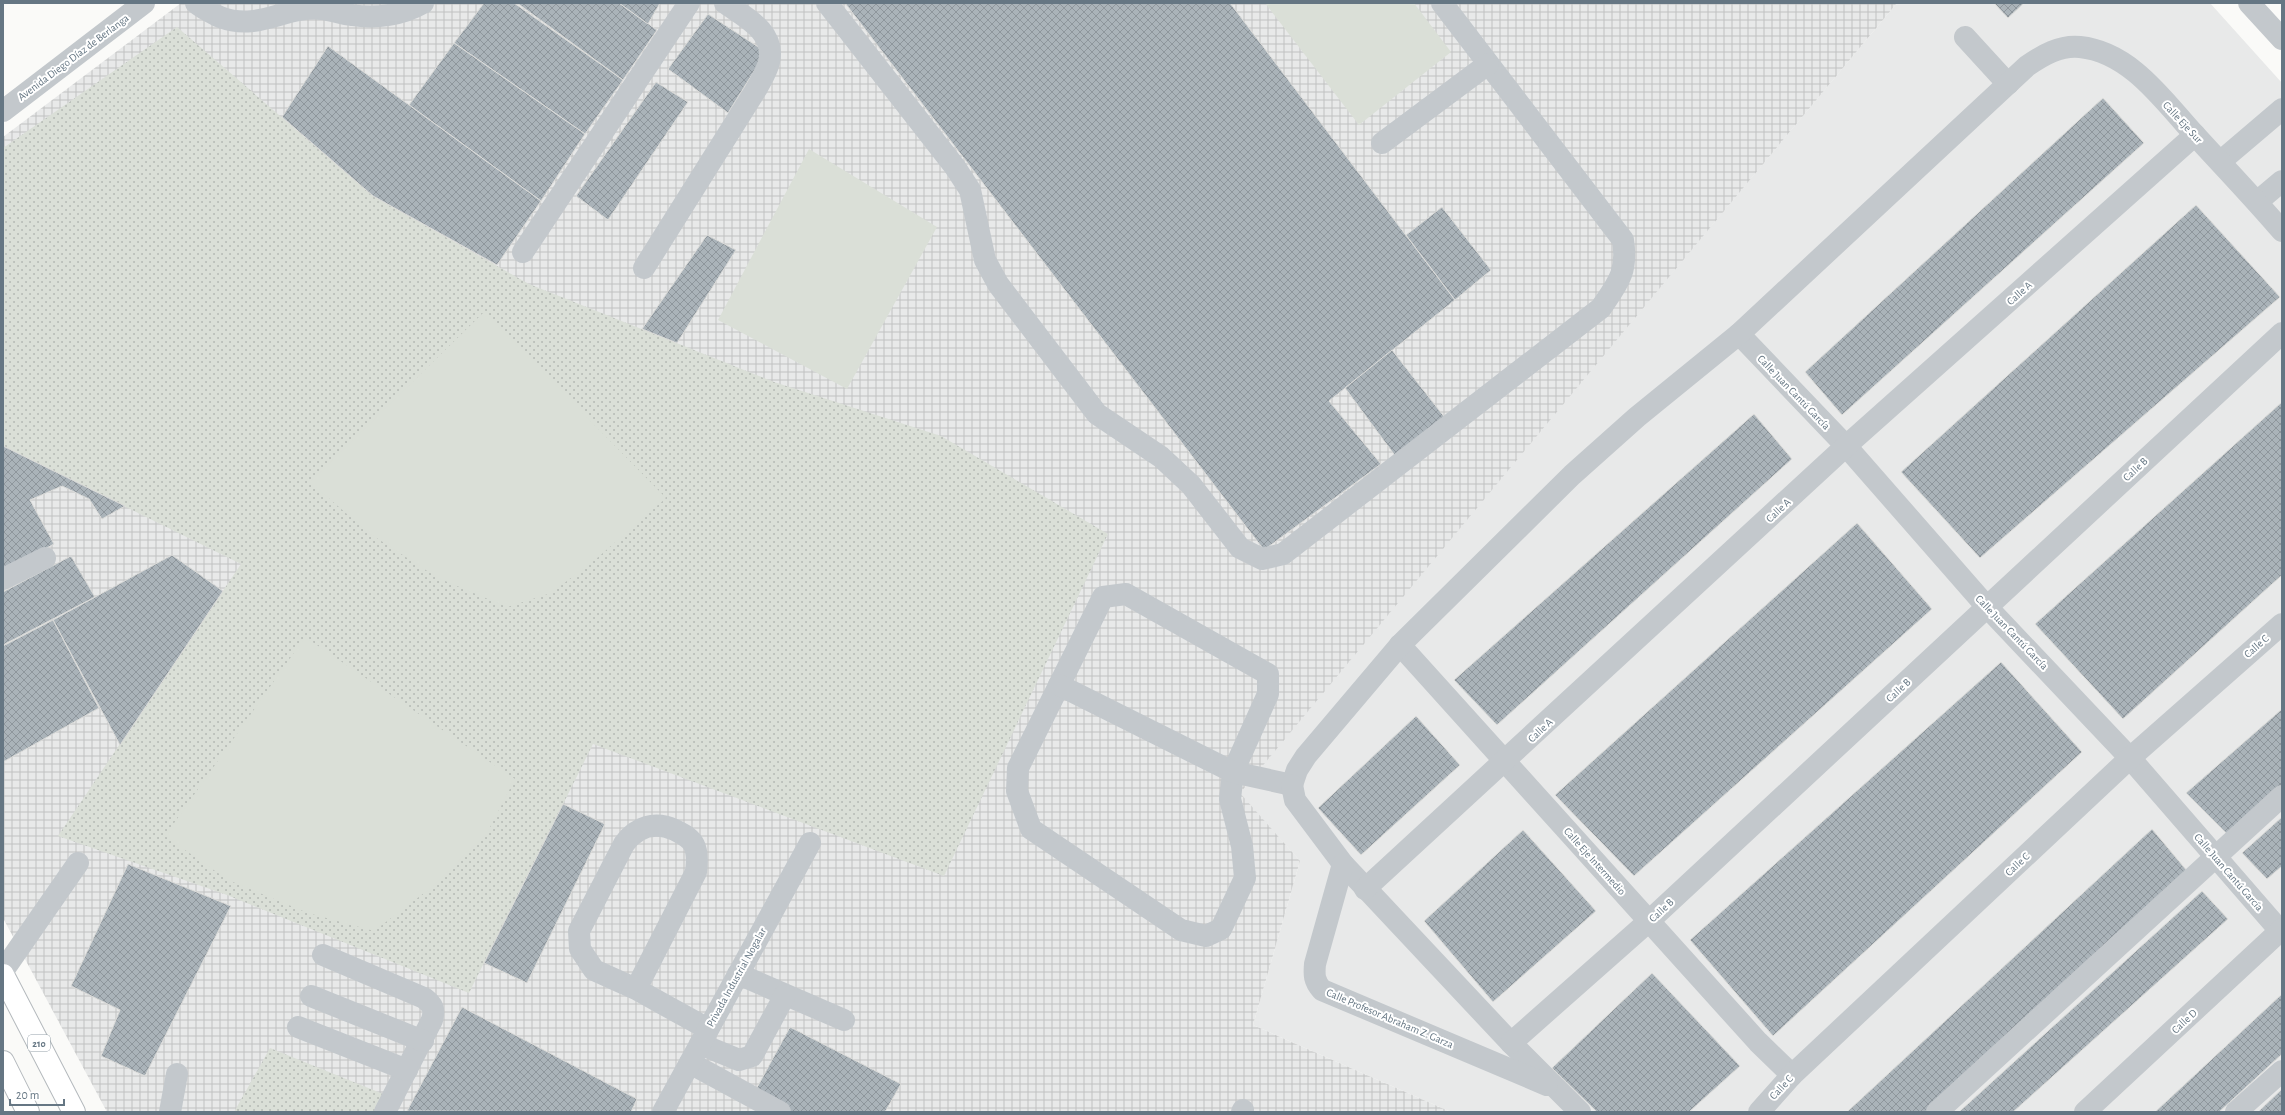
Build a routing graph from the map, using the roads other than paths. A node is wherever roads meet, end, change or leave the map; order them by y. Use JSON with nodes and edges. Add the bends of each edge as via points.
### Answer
{"nodes":[{"id":1,"x":144,"y":3,"type":"edge"},
{"id":2,"x":196,"y":3,"type":"edge"},
{"id":3,"x":423,"y":3,"type":"edge"},
{"id":4,"x":689,"y":3,"type":"edge"},
{"id":5,"x":725,"y":3,"type":"edge"},
{"id":6,"x":827,"y":3,"type":"edge"},
{"id":7,"x":1442,"y":3,"type":"edge"},
{"id":8,"x":2249,"y":3,"type":"edge"},
{"id":9,"x":1965,"y":37,"type":"dead end"},
{"id":10,"x":2282,"y":39,"type":"edge"},
{"id":11,"x":1488,"y":64,"type":"junction"},
{"id":12,"x":2008,"y":84,"type":"junction"},
{"id":13,"x":2282,"y":108,"type":"edge"},
{"id":14,"x":3,"y":111,"type":"edge"},
{"id":15,"x":2195,"y":135,"type":"junction"},
{"id":16,"x":1382,"y":143,"type":"dead end"},
{"id":17,"x":2221,"y":161,"type":"junction"},
{"id":18,"x":2282,"y":181,"type":"edge"},
{"id":19,"x":2257,"y":202,"type":"junction"},
{"id":20,"x":2282,"y":231,"type":"edge"},
{"id":21,"x":523,"y":252,"type":"dead end"},
{"id":22,"x":644,"y":268,"type":"dead end"},
{"id":23,"x":2282,"y":333,"type":"edge"},
{"id":24,"x":1739,"y":334,"type":"junction"},
{"id":25,"x":1846,"y":446,"type":"junction"},
{"id":26,"x":45,"y":558,"type":"dead end"},
{"id":27,"x":3,"y":579,"type":"edge"},
{"id":28,"x":1987,"y":607,"type":"junction"},
{"id":29,"x":2282,"y":624,"type":"edge"},
{"id":30,"x":1400,"y":645,"type":"junction"},
{"id":31,"x":1059,"y":685,"type":"junction"},
{"id":32,"x":2130,"y":758,"type":"junction"},
{"id":33,"x":1506,"y":761,"type":"junction"},
{"id":34,"x":1233,"y":772,"type":"junction"},
{"id":35,"x":1292,"y":785,"type":"junction"},
{"id":36,"x":2282,"y":796,"type":"edge"},
{"id":37,"x":810,"y":843,"type":"dead end"},
{"id":38,"x":78,"y":863,"type":"dead end"},
{"id":39,"x":1343,"y":864,"type":"junction"},
{"id":40,"x":1365,"y":889,"type":"junction"},
{"id":41,"x":1649,"y":921,"type":"junction"},
{"id":42,"x":2281,"y":931,"type":"edge"},
{"id":43,"x":323,"y":954,"type":"dead end"},
{"id":44,"x":3,"y":971,"type":"edge"},
{"id":45,"x":738,"y":974,"type":"junction"},
{"id":46,"x":3,"y":975,"type":"edge"},
{"id":47,"x":636,"y":989,"type":"junction"},
{"id":48,"x":785,"y":995,"type":"junction"},
{"id":49,"x":311,"y":996,"type":"dead end"},
{"id":50,"x":844,"y":1020,"type":"dead end"},
{"id":51,"x":298,"y":1027,"type":"dead end"},
{"id":52,"x":704,"y":1036,"type":"junction"},
{"id":53,"x":423,"y":1041,"type":"junction"},
{"id":54,"x":1511,"y":1043,"type":"junction"},
{"id":55,"x":3,"y":1062,"type":"edge"},
{"id":56,"x":690,"y":1063,"type":"junction"},
{"id":57,"x":407,"y":1070,"type":"junction"},
{"id":58,"x":2282,"y":1071,"type":"edge"},
{"id":59,"x":177,"y":1074,"type":"dead end"},
{"id":60,"x":1792,"y":1075,"type":"junction"},
{"id":61,"x":1557,"y":1089,"type":"junction"},
{"id":62,"x":28,"y":1112,"type":"edge"},
{"id":63,"x":74,"y":1112,"type":"edge"},
{"id":64,"x":170,"y":1112,"type":"edge"},
{"id":65,"x":385,"y":1112,"type":"edge"},
{"id":66,"x":663,"y":1112,"type":"edge"},
{"id":67,"x":780,"y":1112,"type":"edge"},
{"id":68,"x":1580,"y":1112,"type":"edge"},
{"id":69,"x":1758,"y":1112,"type":"edge"},
{"id":70,"x":1937,"y":1112,"type":"edge"},
{"id":71,"x":2085,"y":1112,"type":"edge"},
{"id":72,"x":2236,"y":1112,"type":"edge"}],
"edges":[{"from":1,"to":14,"type":"street","name":"Avenida Diego Díaz de Berlanga"},
{"from":2,"to":3,"type":"street","via":[[230,20],[258,22],[298,9],[322,9],[353,16],[384,16],[409,12]]},
{"from":4,"to":21,"type":"street"},
{"from":5,"to":22,"type":"street","via":[[756,25],[765,35],[769,48],[769,62],[757,88]]},
{"from":6,"to":11,"type":"street","via":[[955,167],[970,190],[985,260],[998,284],[1087,402],[1097,414],[1161,457],[1190,485],[1240,548],[1262,559],[1283,554],[1601,308],[1618,283],[1626,259],[1623,240]]},
{"from":7,"to":11,"type":"street"},
{"from":8,"to":10,"type":"street"},
{"from":9,"to":12,"type":"street"},
{"from":11,"to":16,"type":"street"},
{"from":12,"to":15,"type":"street","name":"Calle Eje Sur","via":[[2044,54],[2064,47],[2080,47],[2100,52],[2134,71]]},
{"from":12,"to":24,"type":"street"},
{"from":13,"to":17,"type":"street"},
{"from":15,"to":17,"type":"street","name":"Calle Eje Sur"},
{"from":15,"to":25,"type":"street","name":"Calle A"},
{"from":17,"to":19,"type":"street","name":"Calle Eje Sur"},
{"from":18,"to":19,"type":"street"},
{"from":19,"to":20,"type":"street","name":"Calle Eje Sur"},
{"from":23,"to":28,"type":"street","name":"Calle B"},
{"from":24,"to":25,"type":"street","name":"Calle Juan Cantú García"},
{"from":24,"to":30,"type":"street","via":[[1637,417],[1572,475]]},
{"from":25,"to":28,"type":"street","name":"Calle Juan Cantú García"},
{"from":25,"to":33,"type":"street","name":"Calle A"},
{"from":26,"to":27,"type":"street"},
{"from":28,"to":32,"type":"street","name":"Calle Juan Cantú García"},
{"from":28,"to":41,"type":"street","name":"Calle B"},
{"from":29,"to":32,"type":"street","name":"Calle C"},
{"from":30,"to":33,"type":"street","name":"Calle Eje Intermedio"},
{"from":30,"to":35,"type":"street","via":[[1306,756],[1297,770]]},
{"from":31,"to":34,"type":"street"},
{"from":31,"to":34,"type":"street","via":[[1103,597],[1126,594],[1268,674],[1268,694]]},
{"from":31,"to":34,"type":"street","via":[[1018,768],[1017,791],[1031,829],[1181,930],[1206,936],[1221,929],[1245,878],[1242,846],[1230,799]]},
{"from":32,"to":42,"type":"street","name":"Calle Juan Cantú García"},
{"from":32,"to":60,"type":"street","name":"Calle C"},
{"from":33,"to":40,"type":"street","name":"Calle A"},
{"from":33,"to":41,"type":"street","name":"Calle Eje Intermedio"},
{"from":34,"to":35,"type":"street"},
{"from":35,"to":39,"type":"street","name":"Calle Profesor Abraham Z. Garza","via":[[1295,800]]},
{"from":36,"to":70,"type":"street","bridge":true},
{"from":37,"to":45,"type":"street","name":"Privada Industrial Nogalar"},
{"from":38,"to":44,"type":"street"},
{"from":39,"to":40,"type":"street","name":"Calle Profesor Abraham Z. Garza"},
{"from":39,"to":61,"type":"street","name":"Calle Profesor Abraham Z. Garza","via":[[1315,964],[1314,976],[1322,990]]},
{"from":40,"to":54,"type":"street","name":"Calle Profesor Abraham Z. Garza"},
{"from":41,"to":54,"type":"street","name":"Calle B"},
{"from":41,"to":60,"type":"street","name":"Calle Eje Intermedio","via":[[1758,1042]]},
{"from":42,"to":71,"type":"street","name":"Calle D"},
{"from":43,"to":53,"type":"street","via":[[424,998],[432,1004],[432,1020]]},
{"from":45,"to":48,"type":"street"},
{"from":45,"to":52,"type":"street","name":"Privada Industrial Nogalar"},
{"from":46,"to":63,"type":"highway","number":"210"},
{"from":47,"to":47,"type":"street","via":[[594,970],[580,949],[579,931],[632,833],[646,826],[664,825],[685,835],[694,845],[697,858],[696,872]]},
{"from":47,"to":52,"type":"street"},
{"from":48,"to":50,"type":"street"},
{"from":48,"to":52,"type":"street","via":[[752,1056],[739,1060]]},
{"from":49,"to":53,"type":"street"},
{"from":51,"to":57,"type":"street"},
{"from":52,"to":56,"type":"street","name":"Privada Industrial Nogalar"},
{"from":53,"to":57,"type":"street"},
{"from":54,"to":61,"type":"street","name":"Calle Profesor Abraham Z. Garza"},
{"from":55,"to":62,"type":"highway"},
{"from":56,"to":66,"type":"street","name":"Privada Industrial Nogalar"},
{"from":56,"to":67,"type":"street"},
{"from":57,"to":65,"type":"street"},
{"from":58,"to":72,"type":"street"},
{"from":59,"to":64,"type":"street"},
{"from":60,"to":69,"type":"street","name":"Calle C"},
{"from":61,"to":68,"type":"street","name":"Calle Profesor Abraham Z. Garza"}]}
